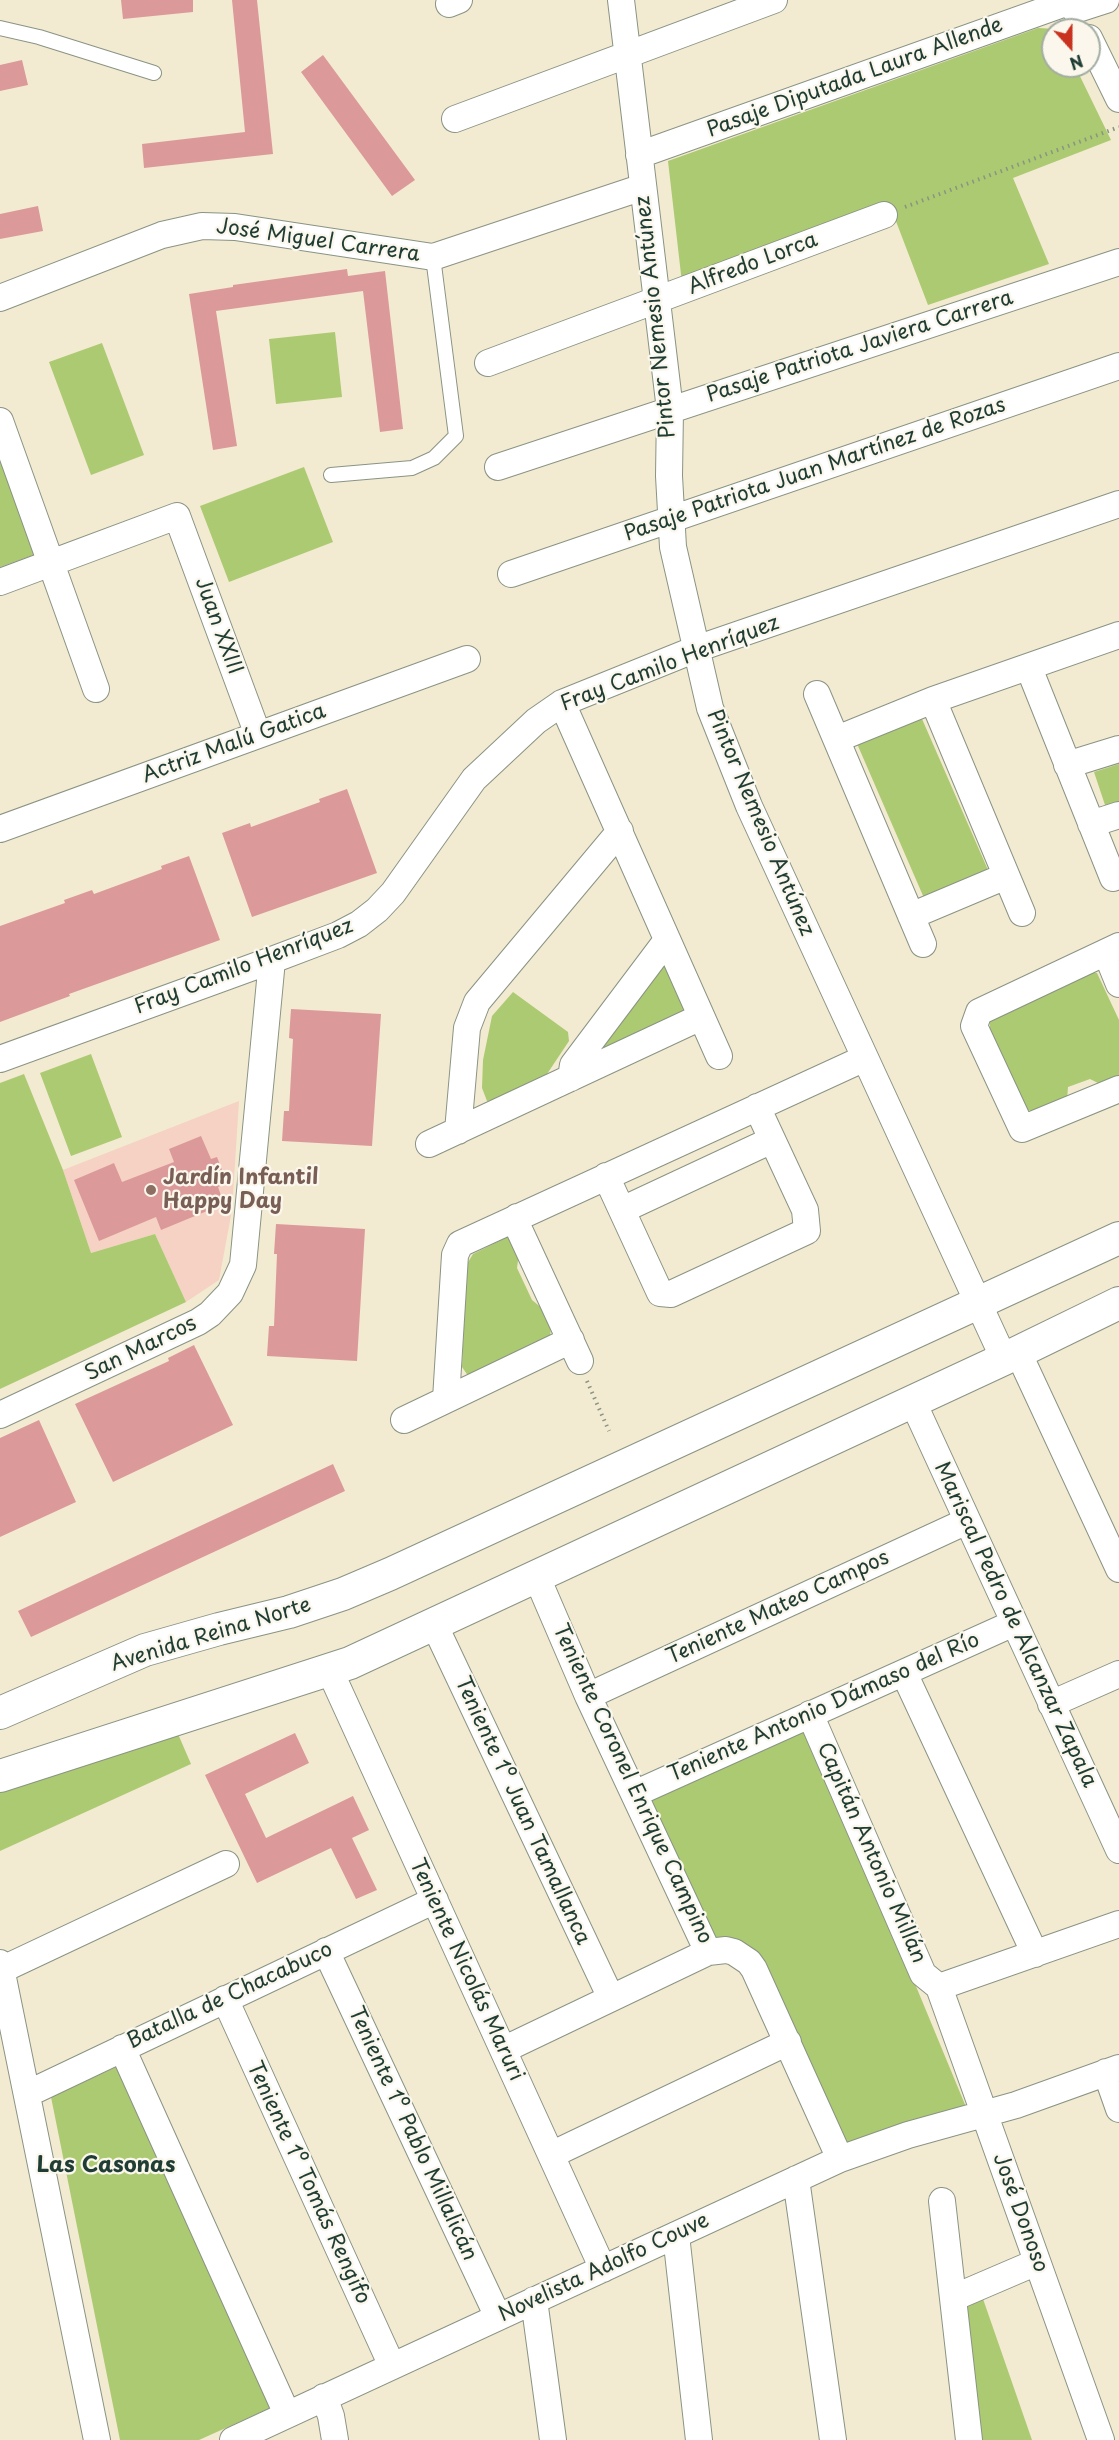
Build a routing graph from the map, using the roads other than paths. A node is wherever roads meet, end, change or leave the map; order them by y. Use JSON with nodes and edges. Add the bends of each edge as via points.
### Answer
{"nodes":[{"id":1,"x":621,"y":0,"type":"edge"},
{"id":2,"x":774,"y":0,"type":"edge"},
{"id":3,"x":1106,"y":0,"type":"edge"},
{"id":4,"x":1075,"y":10,"type":"edge"},
{"id":5,"x":0,"y":28,"type":"edge"},
{"id":6,"x":628,"y":55,"type":"junction"},
{"id":7,"x":1101,"y":62,"type":"edge"},
{"id":8,"x":154,"y":73,"type":"dead end"},
{"id":9,"x":1119,"y":99,"type":"edge"},
{"id":10,"x":455,"y":119,"type":"dead end"},
{"id":11,"x":639,"y":154,"type":"junction"},
{"id":12,"x":643,"y":187,"type":"junction"},
{"id":13,"x":885,"y":215,"type":"road end"},
{"id":14,"x":433,"y":257,"type":"junction"},
{"id":15,"x":1119,"y":262,"type":"edge"},
{"id":16,"x":0,"y":298,"type":"edge"},
{"id":17,"x":657,"y":300,"type":"junction"},
{"id":18,"x":488,"y":363,"type":"dead end"},
{"id":19,"x":1119,"y":366,"type":"edge"},
{"id":20,"x":670,"y":410,"type":"junction"},
{"id":21,"x":0,"y":421,"type":"edge"},
{"id":22,"x":498,"y":467,"type":"dead end"},
{"id":23,"x":331,"y":475,"type":"dead end"},
{"id":24,"x":1119,"y":504,"type":"edge"},
{"id":25,"x":672,"y":520,"type":"junction"},
{"id":26,"x":51,"y":564,"type":"junction"},
{"id":27,"x":511,"y":574,"type":"dead end"},
{"id":28,"x":0,"y":582,"type":"edge"},
{"id":29,"x":1119,"y":635,"type":"edge"},
{"id":30,"x":696,"y":649,"type":"junction"},
{"id":31,"x":467,"y":659,"type":"dead end"},
{"id":32,"x":1029,"y":668,"type":"junction"},
{"id":33,"x":96,"y":690,"type":"dead end"},
{"id":34,"x":817,"y":694,"type":"dead end"},
{"id":35,"x":933,"y":700,"type":"junction"},
{"id":36,"x":562,"y":704,"type":"junction"},
{"id":37,"x":258,"y":735,"type":"junction"},
{"id":38,"x":837,"y":739,"type":"junction"},
{"id":39,"x":1119,"y":748,"type":"edge"},
{"id":40,"x":1067,"y":765,"type":"junction"},
{"id":41,"x":1119,"y":815,"type":"edge"},
{"id":42,"x":1092,"y":824,"type":"junction"},
{"id":43,"x":0,"y":829,"type":"edge"},
{"id":44,"x":620,"y":831,"type":"junction"},
{"id":45,"x":1006,"y":876,"type":"junction"},
{"id":46,"x":1113,"y":878,"type":"dead end"},
{"id":47,"x":1022,"y":913,"type":"dead end"},
{"id":48,"x":911,"y":916,"type":"junction"},
{"id":49,"x":667,"y":940,"type":"junction"},
{"id":50,"x":923,"y":945,"type":"dead end"},
{"id":51,"x":1113,"y":949,"type":"edge"},
{"id":52,"x":272,"y":960,"type":"junction"},
{"id":53,"x":1119,"y":984,"type":"edge"},
{"id":54,"x":701,"y":1017,"type":"junction"},
{"id":55,"x":719,"y":1056,"type":"dead end"},
{"id":56,"x":865,"y":1058,"type":"junction"},
{"id":57,"x":0,"y":1059,"type":"edge"},
{"id":58,"x":571,"y":1078,"type":"junction"},
{"id":59,"x":1119,"y":1089,"type":"edge"},
{"id":60,"x":757,"y":1107,"type":"junction"},
{"id":61,"x":458,"y":1131,"type":"junction"},
{"id":62,"x":772,"y":1140,"type":"junction"},
{"id":63,"x":429,"y":1144,"type":"dead end"},
{"id":64,"x":606,"y":1176,"type":"junction"},
{"id":65,"x":622,"y":1210,"type":"junction"},
{"id":66,"x":517,"y":1217,"type":"junction"},
{"id":67,"x":1119,"y":1238,"type":"edge"},
{"id":68,"x":979,"y":1303,"type":"junction"},
{"id":69,"x":1119,"y":1303,"type":"edge"},
{"id":70,"x":1011,"y":1356,"type":"junction"},
{"id":71,"x":446,"y":1399,"type":"junction"},
{"id":72,"x":912,"y":1400,"type":"junction"},
{"id":73,"x":0,"y":1415,"type":"edge"},
{"id":74,"x":404,"y":1420,"type":"dead end"},
{"id":75,"x":967,"y":1521,"type":"junction"},
{"id":76,"x":1119,"y":1569,"type":"edge"},
{"id":77,"x":536,"y":1575,"type":"junction"},
{"id":78,"x":1014,"y":1623,"type":"junction"},
{"id":79,"x":434,"y":1624,"type":"junction"},
{"id":80,"x":330,"y":1671,"type":"junction"},
{"id":81,"x":904,"y":1672,"type":"junction"},
{"id":82,"x":1119,"y":1674,"type":"edge"},
{"id":83,"x":588,"y":1696,"type":"junction"},
{"id":84,"x":1051,"y":1704,"type":"junction"},
{"id":85,"x":0,"y":1713,"type":"edge"},
{"id":86,"x":810,"y":1714,"type":"junction"},
{"id":87,"x":0,"y":1776,"type":"edge"},
{"id":88,"x":634,"y":1794,"type":"junction"},
{"id":89,"x":1109,"y":1801,"type":"edge"},
{"id":90,"x":1119,"y":1850,"type":"edge"},
{"id":91,"x":226,"y":1864,"type":"dead end"},
{"id":92,"x":435,"y":1900,"type":"junction"},
{"id":93,"x":1119,"y":1924,"type":"edge"},
{"id":94,"x":326,"y":1951,"type":"junction"},
{"id":95,"x":708,"y":1952,"type":"junction"},
{"id":96,"x":1035,"y":1954,"type":"junction"},
{"id":97,"x":1,"y":1966,"type":"edge"},
{"id":98,"x":939,"y":1987,"type":"junction"},
{"id":99,"x":611,"y":1998,"type":"junction"},
{"id":100,"x":225,"y":1999,"type":"junction"},
{"id":101,"x":788,"y":2042,"type":"junction"},
{"id":102,"x":122,"y":2048,"type":"junction"},
{"id":103,"x":503,"y":2050,"type":"junction"},
{"id":104,"x":1113,"y":2070,"type":"edge"},
{"id":105,"x":27,"y":2094,"type":"junction"},
{"id":106,"x":1119,"y":2109,"type":"edge"},
{"id":107,"x":983,"y":2114,"type":"junction"},
{"id":108,"x":551,"y":2155,"type":"junction"},
{"id":109,"x":840,"y":2159,"type":"junction"},
{"id":110,"x":796,"y":2179,"type":"junction"},
{"id":111,"x":942,"y":2201,"type":"dead end"},
{"id":112,"x":676,"y":2235,"type":"junction"},
{"id":113,"x":1037,"y":2262,"type":"junction"},
{"id":114,"x":603,"y":2269,"type":"junction"},
{"id":115,"x":953,"y":2298,"type":"junction"},
{"id":116,"x":534,"y":2300,"type":"junction"},
{"id":117,"x":498,"y":2317,"type":"junction"},
{"id":118,"x":392,"y":2366,"type":"junction"},
{"id":119,"x":324,"y":2397,"type":"junction"},
{"id":120,"x":287,"y":2414,"type":"junction"},
{"id":121,"x":97,"y":2440,"type":"edge"},
{"id":122,"x":232,"y":2440,"type":"edge"},
{"id":123,"x":335,"y":2440,"type":"edge"},
{"id":124,"x":553,"y":2440,"type":"edge"},
{"id":125,"x":699,"y":2440,"type":"edge"},
{"id":126,"x":833,"y":2440,"type":"edge"},
{"id":127,"x":969,"y":2440,"type":"edge"},
{"id":128,"x":1101,"y":2440,"type":"edge"}],
"edges":[{"from":1,"to":6,"type":"street","name":"Pintor Nemesio Antúnez"},
{"from":2,"to":6,"type":"street"},
{"from":3,"to":4,"type":"street","name":"Pasaje Diputada Laura Allende"},
{"from":4,"to":11,"type":"street","name":"Pasaje Diputada Laura Allende"},
{"from":5,"to":8,"type":"lane"},
{"from":6,"to":10,"type":"street"},
{"from":6,"to":11,"type":"street","name":"Pintor Nemesio Antúnez"},
{"from":7,"to":9,"type":"street"},
{"from":11,"to":12,"type":"street","name":"Pintor Nemesio Antúnez"},
{"from":12,"to":14,"type":"street"},
{"from":12,"to":17,"type":"street","name":"Pintor Nemesio Antúnez"},
{"from":13,"to":17,"type":"street","name":"Alfredo Lorca"},
{"from":14,"to":16,"type":"street","name":"José Miguel Carrera","via":[[202,225],[162,235]]},
{"from":14,"to":23,"type":"lane","via":[[456,436],[434,458],[412,468]]},
{"from":15,"to":20,"type":"street","name":"Pasaje Patriota Javiera Carrera"},
{"from":17,"to":18,"type":"street","name":"Alfredo Lorca"},
{"from":17,"to":20,"type":"street","name":"Pintor Nemesio Antúnez"},
{"from":19,"to":25,"type":"street","name":"Pasaje Patriota Juan Martínez de Rozas"},
{"from":20,"to":22,"type":"street","name":"Pasaje Patriota Javiera Carrera"},
{"from":20,"to":25,"type":"street","name":"Pintor Nemesio Antúnez"},
{"from":21,"to":26,"type":"street"},
{"from":24,"to":30,"type":"street","name":"Fray Camilo Henríquez"},
{"from":25,"to":27,"type":"street","name":"Pasaje Patriota Juan Martínez de Rozas"},
{"from":25,"to":30,"type":"street","name":"Pintor Nemesio Antúnez","via":[[673,547]]},
{"from":26,"to":28,"type":"street"},
{"from":26,"to":33,"type":"street"},
{"from":26,"to":37,"type":"street","name":"Juan XXIII","via":[[177,516]]},
{"from":29,"to":32,"type":"street"},
{"from":30,"to":36,"type":"street","name":"Fray Camilo Henríquez"},
{"from":30,"to":56,"type":"street","name":"Pintor Nemesio Antúnez","via":[[710,708],[727,754]]},
{"from":31,"to":37,"type":"street","name":"Actriz Malú Gatica"},
{"from":32,"to":35,"type":"street"},
{"from":32,"to":40,"type":"street"},
{"from":34,"to":38,"type":"street"},
{"from":35,"to":38,"type":"street"},
{"from":35,"to":45,"type":"street"},
{"from":36,"to":44,"type":"street"},
{"from":36,"to":52,"type":"street","name":"Fray Camilo Henríquez","via":[[536,721],[474,779],[377,910],[338,935]]},
{"from":37,"to":43,"type":"street","name":"Actriz Malú Gatica"},
{"from":38,"to":48,"type":"street"},
{"from":39,"to":40,"type":"street"},
{"from":40,"to":42,"type":"street"},
{"from":41,"to":42,"type":"street"},
{"from":42,"to":46,"type":"street"},
{"from":44,"to":49,"type":"street"},
{"from":44,"to":61,"type":"street","via":[[477,1002],[467,1028]]},
{"from":45,"to":47,"type":"street"},
{"from":45,"to":48,"type":"street"},
{"from":48,"to":50,"type":"street"},
{"from":49,"to":54,"type":"street"},
{"from":49,"to":58,"type":"street","via":[[573,1065]]},
{"from":51,"to":53,"type":"street"},
{"from":51,"to":59,"type":"street","via":[[980,1012],[974,1026],[1022,1128]]},
{"from":52,"to":57,"type":"street","name":"Fray Camilo Henríquez"},
{"from":52,"to":73,"type":"street","name":"San Marcos","via":[[243,1265],[230,1293],[198,1323]]},
{"from":54,"to":55,"type":"street"},
{"from":54,"to":58,"type":"street"},
{"from":56,"to":60,"type":"street"},
{"from":56,"to":68,"type":"street","name":"Pintor Nemesio Antúnez"},
{"from":58,"to":61,"type":"street"},
{"from":60,"to":62,"type":"street"},
{"from":60,"to":64,"type":"street"},
{"from":61,"to":63,"type":"street"},
{"from":62,"to":65,"type":"street"},
{"from":62,"to":65,"type":"street","via":[[805,1210],[807,1231],[671,1294],[660,1293]]},
{"from":64,"to":65,"type":"street"},
{"from":64,"to":66,"type":"street"},
{"from":66,"to":71,"type":"street","via":[[460,1244],[455,1255]]},
{"from":66,"to":71,"type":"street","via":[[517,1225],[575,1351]]},
{"from":67,"to":68,"type":"street","name":"Avenida Reina Norte"},
{"from":68,"to":70,"type":"street","name":"Pintor Nemesio Antúnez"},
{"from":68,"to":85,"type":"street","name":"Avenida Reina Norte","via":[[343,1594],[145,1650]]},
{"from":69,"to":70,"type":"street"},
{"from":70,"to":72,"type":"street"},
{"from":70,"to":76,"type":"street","name":"Pintor Nemesio Antúnez"},
{"from":71,"to":74,"type":"street"},
{"from":72,"to":75,"type":"street","name":"Mariscal Pedro de Alcanzar Zapala"},
{"from":72,"to":77,"type":"street"},
{"from":75,"to":78,"type":"street","name":"Mariscal Pedro de Alcanzar Zapala"},
{"from":75,"to":83,"type":"street","name":"Teniente Mateo Campos"},
{"from":77,"to":79,"type":"street"},
{"from":77,"to":83,"type":"street","name":"Teniente Coronel Enrique Campino"},
{"from":78,"to":81,"type":"street","name":"Teniente Antonio Dámaso del Río"},
{"from":78,"to":84,"type":"street","name":"Mariscal Pedro de Alcanzar Zapala"},
{"from":79,"to":80,"type":"street"},
{"from":79,"to":99,"type":"street","name":"Teniente 1º Juan Tamallanca"},
{"from":80,"to":87,"type":"street"},
{"from":80,"to":92,"type":"street","name":"Teniente Nicolás Maruri"},
{"from":81,"to":86,"type":"street","name":"Teniente Antonio Dámaso del Río"},
{"from":81,"to":96,"type":"street"},
{"from":82,"to":84,"type":"street"},
{"from":83,"to":88,"type":"street","name":"Teniente Coronel Enrique Campino"},
{"from":84,"to":89,"type":"street","name":"Mariscal Pedro de Alcanzar Zapala"},
{"from":86,"to":88,"type":"street","name":"Teniente Antonio Dámaso del Río"},
{"from":86,"to":98,"type":"street","name":"Capitán Antonio Millán","via":[[923,1974]]},
{"from":88,"to":95,"type":"street","name":"Teniente Coronel Enrique Campino"},
{"from":89,"to":90,"type":"street","name":"Mariscal Pedro de Alcanzar Zapala"},
{"from":91,"to":97,"type":"street"},
{"from":92,"to":94,"type":"street","name":"Batalla de Chacabuco"},
{"from":92,"to":103,"type":"street","name":"Teniente Nicolás Maruri"},
{"from":93,"to":96,"type":"street"},
{"from":94,"to":100,"type":"street","name":"Batalla de Chacabuco"},
{"from":94,"to":117,"type":"street","name":"Teniente 1º Pablo Millalicán"},
{"from":95,"to":99,"type":"street"},
{"from":95,"to":101,"type":"street","name":"Teniente Coronel Enrique Campino","via":[[726,1950],[749,1962]]},
{"from":96,"to":98,"type":"street"},
{"from":97,"to":105,"type":"street"},
{"from":98,"to":107,"type":"street","name":"José Donoso"},
{"from":99,"to":103,"type":"street"},
{"from":100,"to":102,"type":"street","name":"Batalla de Chacabuco"},
{"from":100,"to":118,"type":"street","name":"Teniente 1º Tomás Rengifo"},
{"from":101,"to":108,"type":"street"},
{"from":101,"to":109,"type":"street","name":"Teniente Coronel Enrique Campino"},
{"from":102,"to":105,"type":"street","name":"Batalla de Chacabuco"},
{"from":102,"to":120,"type":"street"},
{"from":103,"to":108,"type":"street","name":"Teniente Nicolás Maruri"},
{"from":104,"to":106,"type":"street"},
{"from":104,"to":107,"type":"street","name":"Novelista Adolfo Couve"},
{"from":105,"to":121,"type":"street"},
{"from":107,"to":109,"type":"street","name":"Novelista Adolfo Couve"},
{"from":107,"to":113,"type":"street","name":"José Donoso"},
{"from":108,"to":114,"type":"street","name":"Teniente Nicolás Maruri"},
{"from":109,"to":110,"type":"street","name":"Novelista Adolfo Couve"},
{"from":110,"to":112,"type":"street","name":"Novelista Adolfo Couve"},
{"from":110,"to":126,"type":"street"},
{"from":111,"to":115,"type":"street"},
{"from":112,"to":114,"type":"street","name":"Novelista Adolfo Couve"},
{"from":112,"to":125,"type":"street"},
{"from":113,"to":115,"type":"street"},
{"from":113,"to":128,"type":"street","name":"José Donoso"},
{"from":114,"to":116,"type":"street","name":"Novelista Adolfo Couve"},
{"from":115,"to":127,"type":"street"},
{"from":116,"to":117,"type":"street","name":"Novelista Adolfo Couve"},
{"from":116,"to":124,"type":"street"},
{"from":117,"to":118,"type":"street","name":"Novelista Adolfo Couve"},
{"from":118,"to":119,"type":"street","name":"Novelista Adolfo Couve"},
{"from":119,"to":120,"type":"street","name":"Novelista Adolfo Couve"},
{"from":119,"to":123,"type":"street"},
{"from":120,"to":122,"type":"street","name":"Novelista Adolfo Couve"}]}
